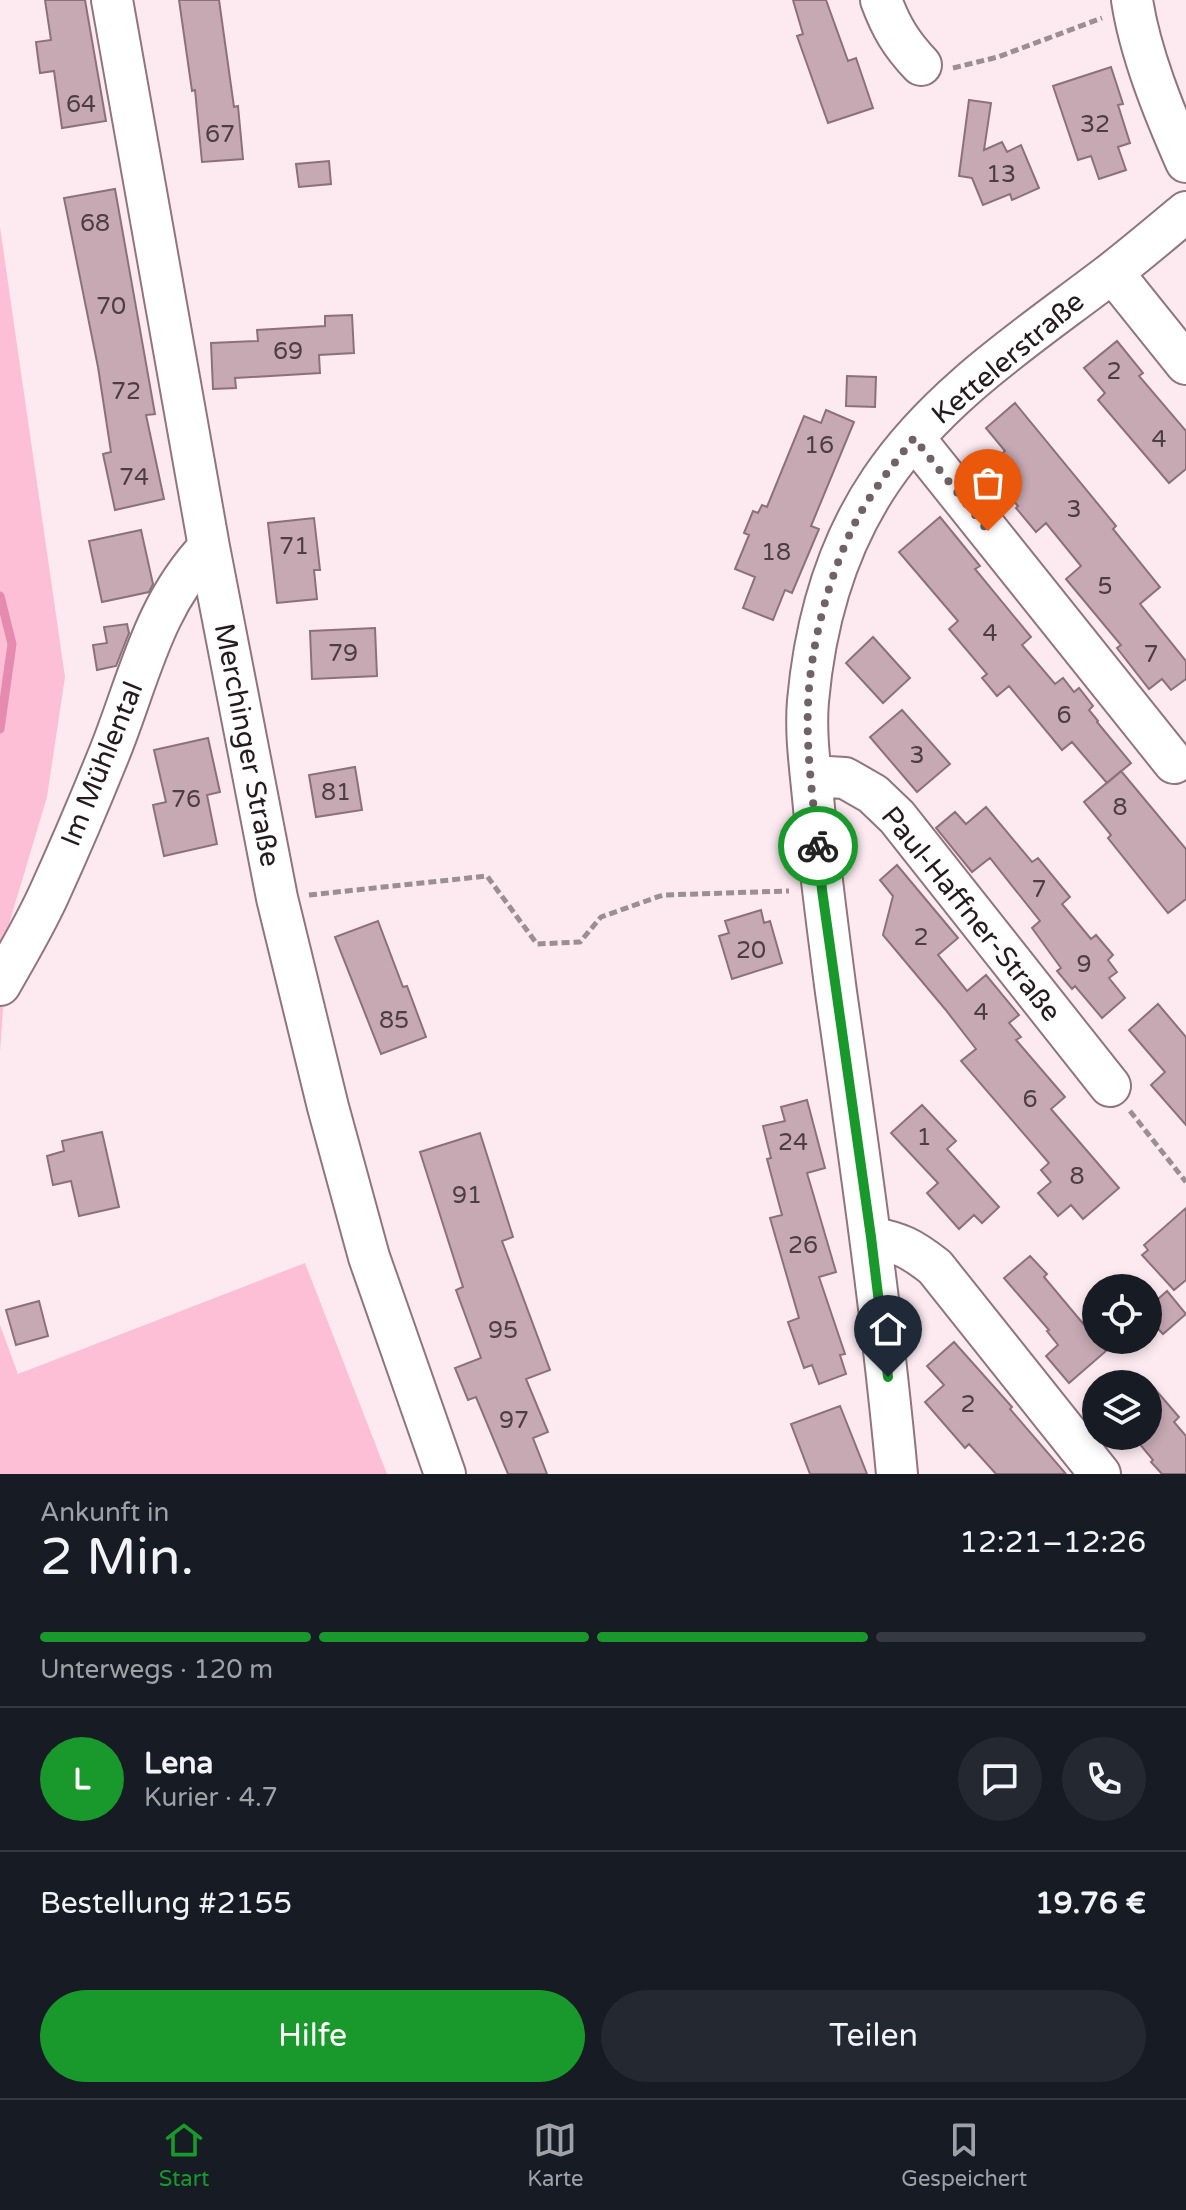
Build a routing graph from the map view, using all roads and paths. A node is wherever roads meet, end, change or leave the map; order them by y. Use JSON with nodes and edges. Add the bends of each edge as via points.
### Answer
{"nodes":[{"id":1,"x":112,"y":0,"type":"edge"},
{"id":2,"x":881,"y":0,"type":"edge"},
{"id":3,"x":1139,"y":2,"type":"edge"},
{"id":4,"x":921,"y":65,"type":"joint"},
{"id":5,"x":1186,"y":162,"type":"edge"},
{"id":6,"x":1186,"y":212,"type":"edge"},
{"id":7,"x":1113,"y":273,"type":"junction"},
{"id":8,"x":1186,"y":364,"type":"edge"},
{"id":9,"x":914,"y":438,"type":"junction"},
{"id":10,"x":209,"y":547,"type":"junction"},
{"id":11,"x":1174,"y":763,"type":"dead end"},
{"id":12,"x":811,"y":776,"type":"junction"},
{"id":13,"x":822,"y":890,"type":"junction"},
{"id":14,"x":277,"y":898,"type":"junction"},
{"id":15,"x":0,"y":985,"type":"edge"},
{"id":16,"x":1110,"y":1086,"type":"joint"},
{"id":17,"x":1186,"y":1182,"type":"edge"},
{"id":18,"x":871,"y":1237,"type":"junction"},
{"id":19,"x":445,"y":1474,"type":"edge"},
{"id":20,"x":897,"y":1474,"type":"edge"},
{"id":21,"x":1100,"y":1474,"type":"edge"}],
"edges":[{"from":1,"to":10,"type":"street","name":"Merchinger Straße"},
{"from":2,"to":4,"type":"street","via":[[891,27]]},
{"from":3,"to":4,"type":"path","via":[[998,57],[949,69]]},
{"from":3,"to":5,"type":"street","via":[[1153,78]]},
{"from":6,"to":7,"type":"street","name":"Kettelerstraße"},
{"from":7,"to":8,"type":"street"},
{"from":7,"to":9,"type":"street","name":"Kettelerstraße","via":[[972,382]]},
{"from":9,"to":11,"type":"street"},
{"from":9,"to":12,"type":"street","name":"Kettelerstraße","via":[[855,523],[828,593],[808,704]]},
{"from":10,"to":14,"type":"street","name":"Merchinger Straße"},
{"from":10,"to":15,"type":"street","name":"Im Mühlental","via":[[183,578],[158,622],[48,896]]},
{"from":12,"to":13,"type":"street","name":"Kettelerstraße"},
{"from":12,"to":16,"type":"street","name":"Paul-Haffner-Straße","via":[[845,778],[897,817]]},
{"from":13,"to":14,"type":"path","via":[[663,895],[601,917],[580,942],[537,944],[487,876]]},
{"from":13,"to":18,"type":"street","name":"Kettelerstraße"},
{"from":14,"to":19,"type":"street","name":"Merchinger Straße","via":[[369,1257]]},
{"from":16,"to":17,"type":"path"},
{"from":18,"to":20,"type":"street","name":"Kettelerstraße"},
{"from":18,"to":21,"type":"street","via":[[899,1243],[935,1267]]}]}
